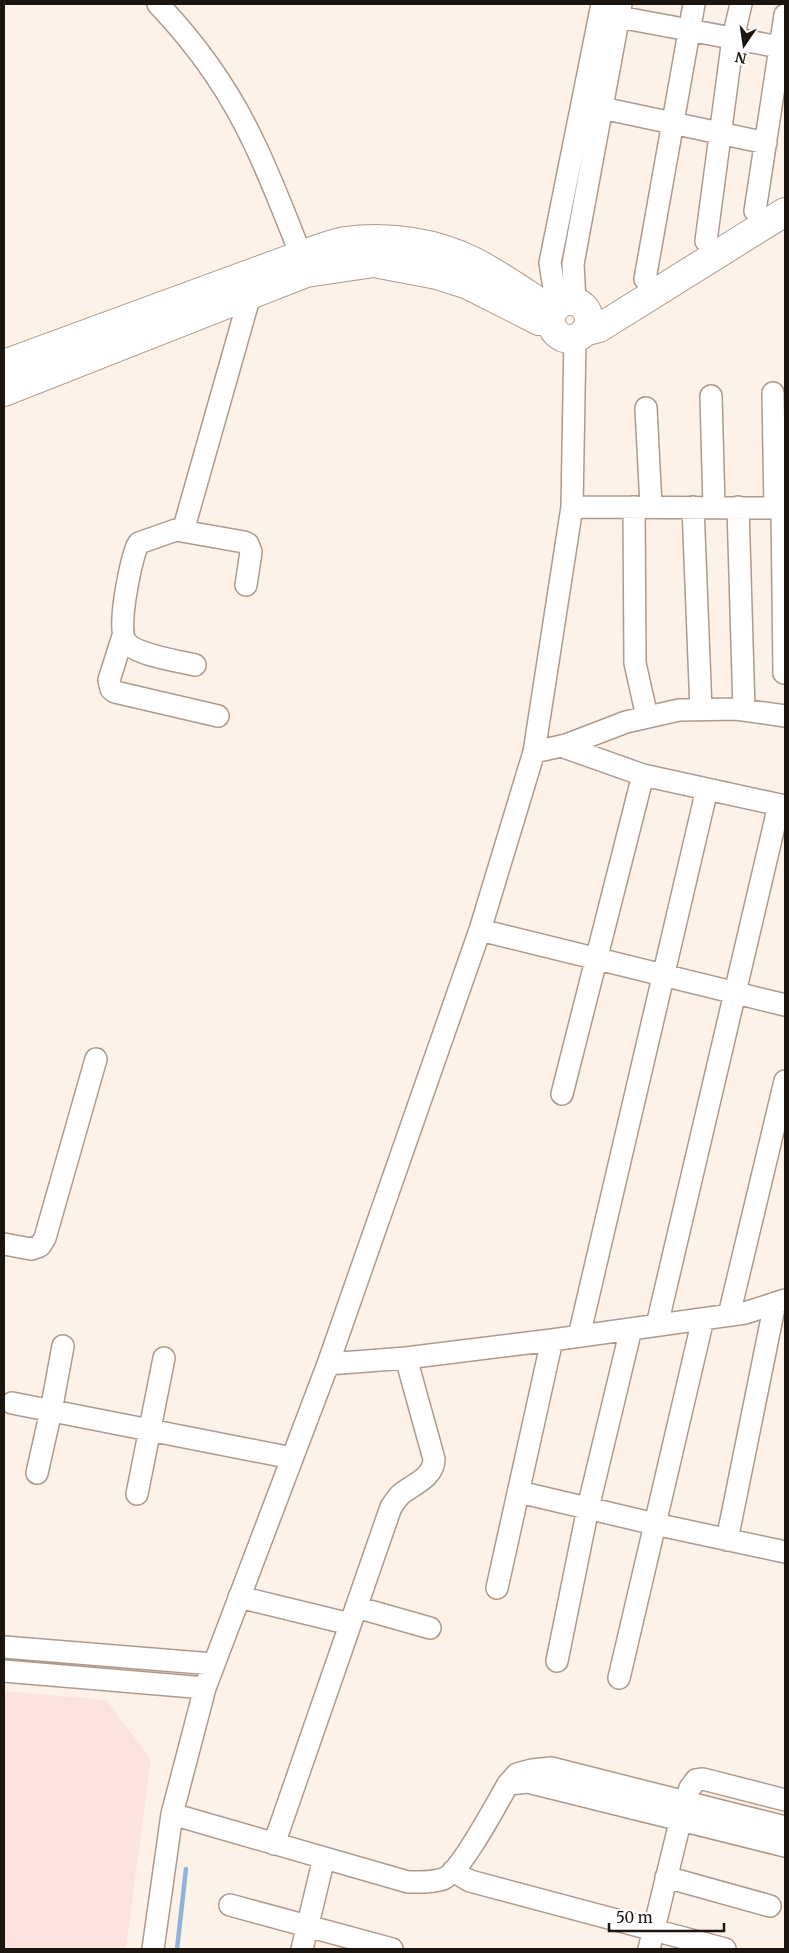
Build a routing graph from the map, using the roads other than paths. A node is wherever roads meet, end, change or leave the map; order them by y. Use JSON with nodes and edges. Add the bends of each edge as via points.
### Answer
{"nodes":[{"id":1,"x":158,"y":4,"type":"edge"},
{"id":2,"x":602,"y":4,"type":"edge"},
{"id":3,"x":694,"y":4,"type":"edge"},
{"id":4,"x":741,"y":4,"type":"edge"},
{"id":5,"x":620,"y":10,"type":"edge"},
{"id":6,"x":785,"y":15,"type":"edge"},
{"id":7,"x":689,"y":30,"type":"junction"},
{"id":8,"x":733,"y":38,"type":"junction"},
{"id":9,"x":783,"y":48,"type":"edge"},
{"id":10,"x":602,"y":108,"type":"junction"},
{"id":11,"x":672,"y":123,"type":"junction"},
{"id":12,"x":720,"y":134,"type":"junction"},
{"id":13,"x":766,"y":143,"type":"junction"},
{"id":14,"x":785,"y":192,"type":"edge"},
{"id":15,"x":755,"y":211,"type":"junction"},
{"id":16,"x":785,"y":212,"type":"edge"},
{"id":17,"x":706,"y":241,"type":"junction"},
{"id":18,"x":301,"y":254,"type":"junction"},
{"id":19,"x":644,"y":280,"type":"junction"},
{"id":20,"x":242,"y":298,"type":"junction"},
{"id":21,"x":569,"y":319,"type":"junction"},
{"id":22,"x":4,"y":364,"type":"edge"},
{"id":23,"x":4,"y":392,"type":"edge"},
{"id":24,"x":772,"y":393,"type":"dead end"},
{"id":25,"x":712,"y":396,"type":"dead end"},
{"id":26,"x":646,"y":408,"type":"dead end"},
{"id":27,"x":572,"y":507,"type":"junction"},
{"id":28,"x":643,"y":507,"type":"junction"},
{"id":29,"x":693,"y":507,"type":"junction"},
{"id":30,"x":714,"y":507,"type":"junction"},
{"id":31,"x":738,"y":508,"type":"junction"},
{"id":32,"x":781,"y":508,"type":"edge"},
{"id":33,"x":177,"y":531,"type":"junction"},
{"id":34,"x":246,"y":585,"type":"dead end"},
{"id":35,"x":124,"y":636,"type":"junction"},
{"id":36,"x":195,"y":665,"type":"dead end"},
{"id":37,"x":784,"y":673,"type":"dead end"},
{"id":38,"x":700,"y":710,"type":"junction"},
{"id":39,"x":744,"y":710,"type":"junction"},
{"id":40,"x":218,"y":716,"type":"dead end"},
{"id":41,"x":785,"y":716,"type":"edge"},
{"id":42,"x":647,"y":718,"type":"junction"},
{"id":43,"x":561,"y":746,"type":"junction"},
{"id":44,"x":534,"y":752,"type":"junction"},
{"id":45,"x":643,"y":775,"type":"junction"},
{"id":46,"x":707,"y":789,"type":"junction"},
{"id":47,"x":782,"y":805,"type":"edge"},
{"id":48,"x":480,"y":930,"type":"junction"},
{"id":49,"x":598,"y":959,"type":"junction"},
{"id":50,"x":664,"y":975,"type":"junction"},
{"id":51,"x":734,"y":992,"type":"junction"},
{"id":52,"x":785,"y":1005,"type":"edge"},
{"id":53,"x":96,"y":1059,"type":"dead end"},
{"id":54,"x":785,"y":1081,"type":"edge"},
{"id":55,"x":562,"y":1094,"type":"dead end"},
{"id":56,"x":4,"y":1244,"type":"edge"},
{"id":57,"x":780,"y":1308,"type":"edge"},
{"id":58,"x":737,"y":1314,"type":"junction"},
{"id":59,"x":703,"y":1319,"type":"junction"},
{"id":60,"x":657,"y":1325,"type":"junction"},
{"id":61,"x":631,"y":1329,"type":"junction"},
{"id":62,"x":579,"y":1336,"type":"junction"},
{"id":63,"x":552,"y":1340,"type":"junction"},
{"id":64,"x":63,"y":1346,"type":"dead end"},
{"id":65,"x":164,"y":1358,"type":"dead end"},
{"id":66,"x":406,"y":1358,"type":"junction"},
{"id":67,"x":328,"y":1364,"type":"junction"},
{"id":68,"x":12,"y":1403,"type":"dead end"},
{"id":69,"x":51,"y":1411,"type":"junction"},
{"id":70,"x":149,"y":1430,"type":"junction"},
{"id":71,"x":292,"y":1458,"type":"junction"},
{"id":72,"x":37,"y":1473,"type":"dead end"},
{"id":73,"x":519,"y":1492,"type":"junction"},
{"id":74,"x":137,"y":1494,"type":"dead end"},
{"id":75,"x":588,"y":1508,"type":"junction"},
{"id":76,"x":655,"y":1524,"type":"junction"},
{"id":77,"x":727,"y":1540,"type":"junction"},
{"id":78,"x":785,"y":1552,"type":"edge"},
{"id":79,"x":498,"y":1588,"type":"dead end"},
{"id":80,"x":239,"y":1597,"type":"junction"},
{"id":81,"x":353,"y":1616,"type":"junction"},
{"id":82,"x":430,"y":1628,"type":"dead end"},
{"id":83,"x":4,"y":1646,"type":"edge"},
{"id":84,"x":557,"y":1661,"type":"dead end"},
{"id":85,"x":213,"y":1664,"type":"junction"},
{"id":86,"x":4,"y":1671,"type":"edge"},
{"id":87,"x":619,"y":1678,"type":"dead end"},
{"id":88,"x":205,"y":1688,"type":"junction"},
{"id":89,"x":785,"y":1800,"type":"edge"},
{"id":90,"x":682,"y":1810,"type":"junction"},
{"id":91,"x":172,"y":1814,"type":"junction"},
{"id":92,"x":785,"y":1827,"type":"edge"},
{"id":93,"x":274,"y":1844,"type":"junction"},
{"id":94,"x":785,"y":1846,"type":"edge"},
{"id":95,"x":324,"y":1858,"type":"junction"},
{"id":96,"x":453,"y":1871,"type":"junction"},
{"id":97,"x":666,"y":1877,"type":"junction"},
{"id":98,"x":230,"y":1905,"type":"dead end"},
{"id":99,"x":770,"y":1906,"type":"dead end"},
{"id":100,"x":307,"y":1927,"type":"junction"},
{"id":101,"x":652,"y":1940,"type":"edge"},
{"id":102,"x":153,"y":1949,"type":"edge"},
{"id":103,"x":302,"y":1949,"type":"edge"},
{"id":104,"x":392,"y":1949,"type":"edge"},
{"id":105,"x":725,"y":1949,"type":"edge"}],
"edges":[{"from":1,"to":18,"type":"street","via":[[180,27],[218,78],[255,144]]},
{"from":2,"to":21,"type":"street","via":[[550,263]]},
{"from":3,"to":7,"type":"street"},
{"from":4,"to":8,"type":"street"},
{"from":5,"to":7,"type":"street"},
{"from":5,"to":10,"type":"street"},
{"from":6,"to":9,"type":"street"},
{"from":7,"to":8,"type":"street"},
{"from":7,"to":11,"type":"street"},
{"from":8,"to":9,"type":"street"},
{"from":8,"to":12,"type":"street"},
{"from":9,"to":13,"type":"street"},
{"from":10,"to":11,"type":"street"},
{"from":10,"to":21,"type":"street","via":[[573,264]]},
{"from":11,"to":12,"type":"street"},
{"from":11,"to":19,"type":"street"},
{"from":12,"to":13,"type":"street"},
{"from":12,"to":17,"type":"street"},
{"from":13,"to":15,"type":"street"},
{"from":14,"to":15,"type":"main road"},
{"from":15,"to":17,"type":"main road"},
{"from":16,"to":21,"type":"main road","via":[[599,328]]},
{"from":17,"to":19,"type":"main road"},
{"from":18,"to":21,"type":"main road","via":[[342,242],[374,238],[412,242],[476,262]]},
{"from":18,"to":22,"type":"main road"},
{"from":19,"to":21,"type":"main road"},
{"from":20,"to":21,"type":"main road","via":[[306,273],[374,263],[437,275]]},
{"from":20,"to":23,"type":"main road"},
{"from":20,"to":33,"type":"street"},
{"from":21,"to":27,"type":"street"},
{"from":24,"to":32,"type":"street"},
{"from":25,"to":30,"type":"street"},
{"from":26,"to":28,"type":"street"},
{"from":27,"to":28,"type":"street"},
{"from":27,"to":44,"type":"street"},
{"from":28,"to":29,"type":"street"},
{"from":28,"to":42,"type":"street","via":[[635,663]]},
{"from":29,"to":30,"type":"street"},
{"from":29,"to":38,"type":"street"},
{"from":30,"to":31,"type":"street"},
{"from":31,"to":32,"type":"street"},
{"from":31,"to":39,"type":"street"},
{"from":32,"to":37,"type":"street"},
{"from":33,"to":34,"type":"street","via":[[248,544],[251,552]]},
{"from":33,"to":35,"type":"street","via":[[137,546],[122,618]]},
{"from":35,"to":36,"type":"street","via":[[136,650]]},
{"from":35,"to":40,"type":"street","via":[[109,680],[111,689]]},
{"from":38,"to":39,"type":"street"},
{"from":38,"to":42,"type":"street","via":[[679,710]]},
{"from":39,"to":41,"type":"street"},
{"from":42,"to":43,"type":"street","via":[[626,722]]},
{"from":43,"to":44,"type":"street"},
{"from":43,"to":45,"type":"street"},
{"from":44,"to":48,"type":"street"},
{"from":45,"to":46,"type":"street"},
{"from":45,"to":49,"type":"street"},
{"from":46,"to":47,"type":"street"},
{"from":46,"to":50,"type":"street"},
{"from":47,"to":51,"type":"street"},
{"from":48,"to":49,"type":"street"},
{"from":48,"to":67,"type":"street"},
{"from":49,"to":50,"type":"street"},
{"from":49,"to":55,"type":"street"},
{"from":50,"to":51,"type":"street"},
{"from":50,"to":62,"type":"street"},
{"from":51,"to":52,"type":"street"},
{"from":51,"to":60,"type":"street"},
{"from":53,"to":56,"type":"street","via":[[45,1238],[40,1246],[31,1249]]},
{"from":54,"to":58,"type":"street"},
{"from":57,"to":58,"type":"street"},
{"from":57,"to":77,"type":"street"},
{"from":58,"to":59,"type":"street"},
{"from":59,"to":60,"type":"street"},
{"from":59,"to":76,"type":"street"},
{"from":60,"to":61,"type":"street"},
{"from":61,"to":62,"type":"street"},
{"from":61,"to":75,"type":"street"},
{"from":62,"to":63,"type":"street"},
{"from":63,"to":66,"type":"street"},
{"from":63,"to":73,"type":"street"},
{"from":64,"to":69,"type":"street"},
{"from":65,"to":70,"type":"street"},
{"from":66,"to":67,"type":"street"},
{"from":66,"to":81,"type":"street","via":[[434,1467],[430,1474],[399,1496],[391,1507]]},
{"from":67,"to":71,"type":"street"},
{"from":68,"to":69,"type":"street"},
{"from":69,"to":70,"type":"street"},
{"from":69,"to":72,"type":"street"},
{"from":70,"to":71,"type":"street"},
{"from":70,"to":74,"type":"street"},
{"from":71,"to":80,"type":"street"},
{"from":73,"to":75,"type":"street"},
{"from":73,"to":79,"type":"street"},
{"from":75,"to":76,"type":"street"},
{"from":75,"to":84,"type":"street"},
{"from":76,"to":77,"type":"street"},
{"from":76,"to":87,"type":"street"},
{"from":77,"to":78,"type":"street"},
{"from":80,"to":81,"type":"street"},
{"from":80,"to":85,"type":"street"},
{"from":81,"to":82,"type":"street"},
{"from":81,"to":93,"type":"street"},
{"from":83,"to":85,"type":"street"},
{"from":85,"to":88,"type":"street"},
{"from":86,"to":88,"type":"street"},
{"from":88,"to":91,"type":"street"},
{"from":89,"to":90,"type":"street","via":[[703,1779],[696,1780],[690,1788]]},
{"from":90,"to":92,"type":"street"},
{"from":90,"to":94,"type":"street"},
{"from":90,"to":96,"type":"street","via":[[528,1782],[508,1784]]},
{"from":90,"to":97,"type":"street"},
{"from":91,"to":93,"type":"street"},
{"from":91,"to":102,"type":"street"},
{"from":93,"to":95,"type":"street"},
{"from":95,"to":96,"type":"street","via":[[408,1882],[445,1879]]},
{"from":95,"to":100,"type":"street"},
{"from":96,"to":101,"type":"street","via":[[470,1881]]},
{"from":97,"to":99,"type":"street"},
{"from":97,"to":101,"type":"street"},
{"from":98,"to":100,"type":"street"},
{"from":100,"to":103,"type":"street"},
{"from":100,"to":104,"type":"street"},
{"from":101,"to":105,"type":"street"}]}
